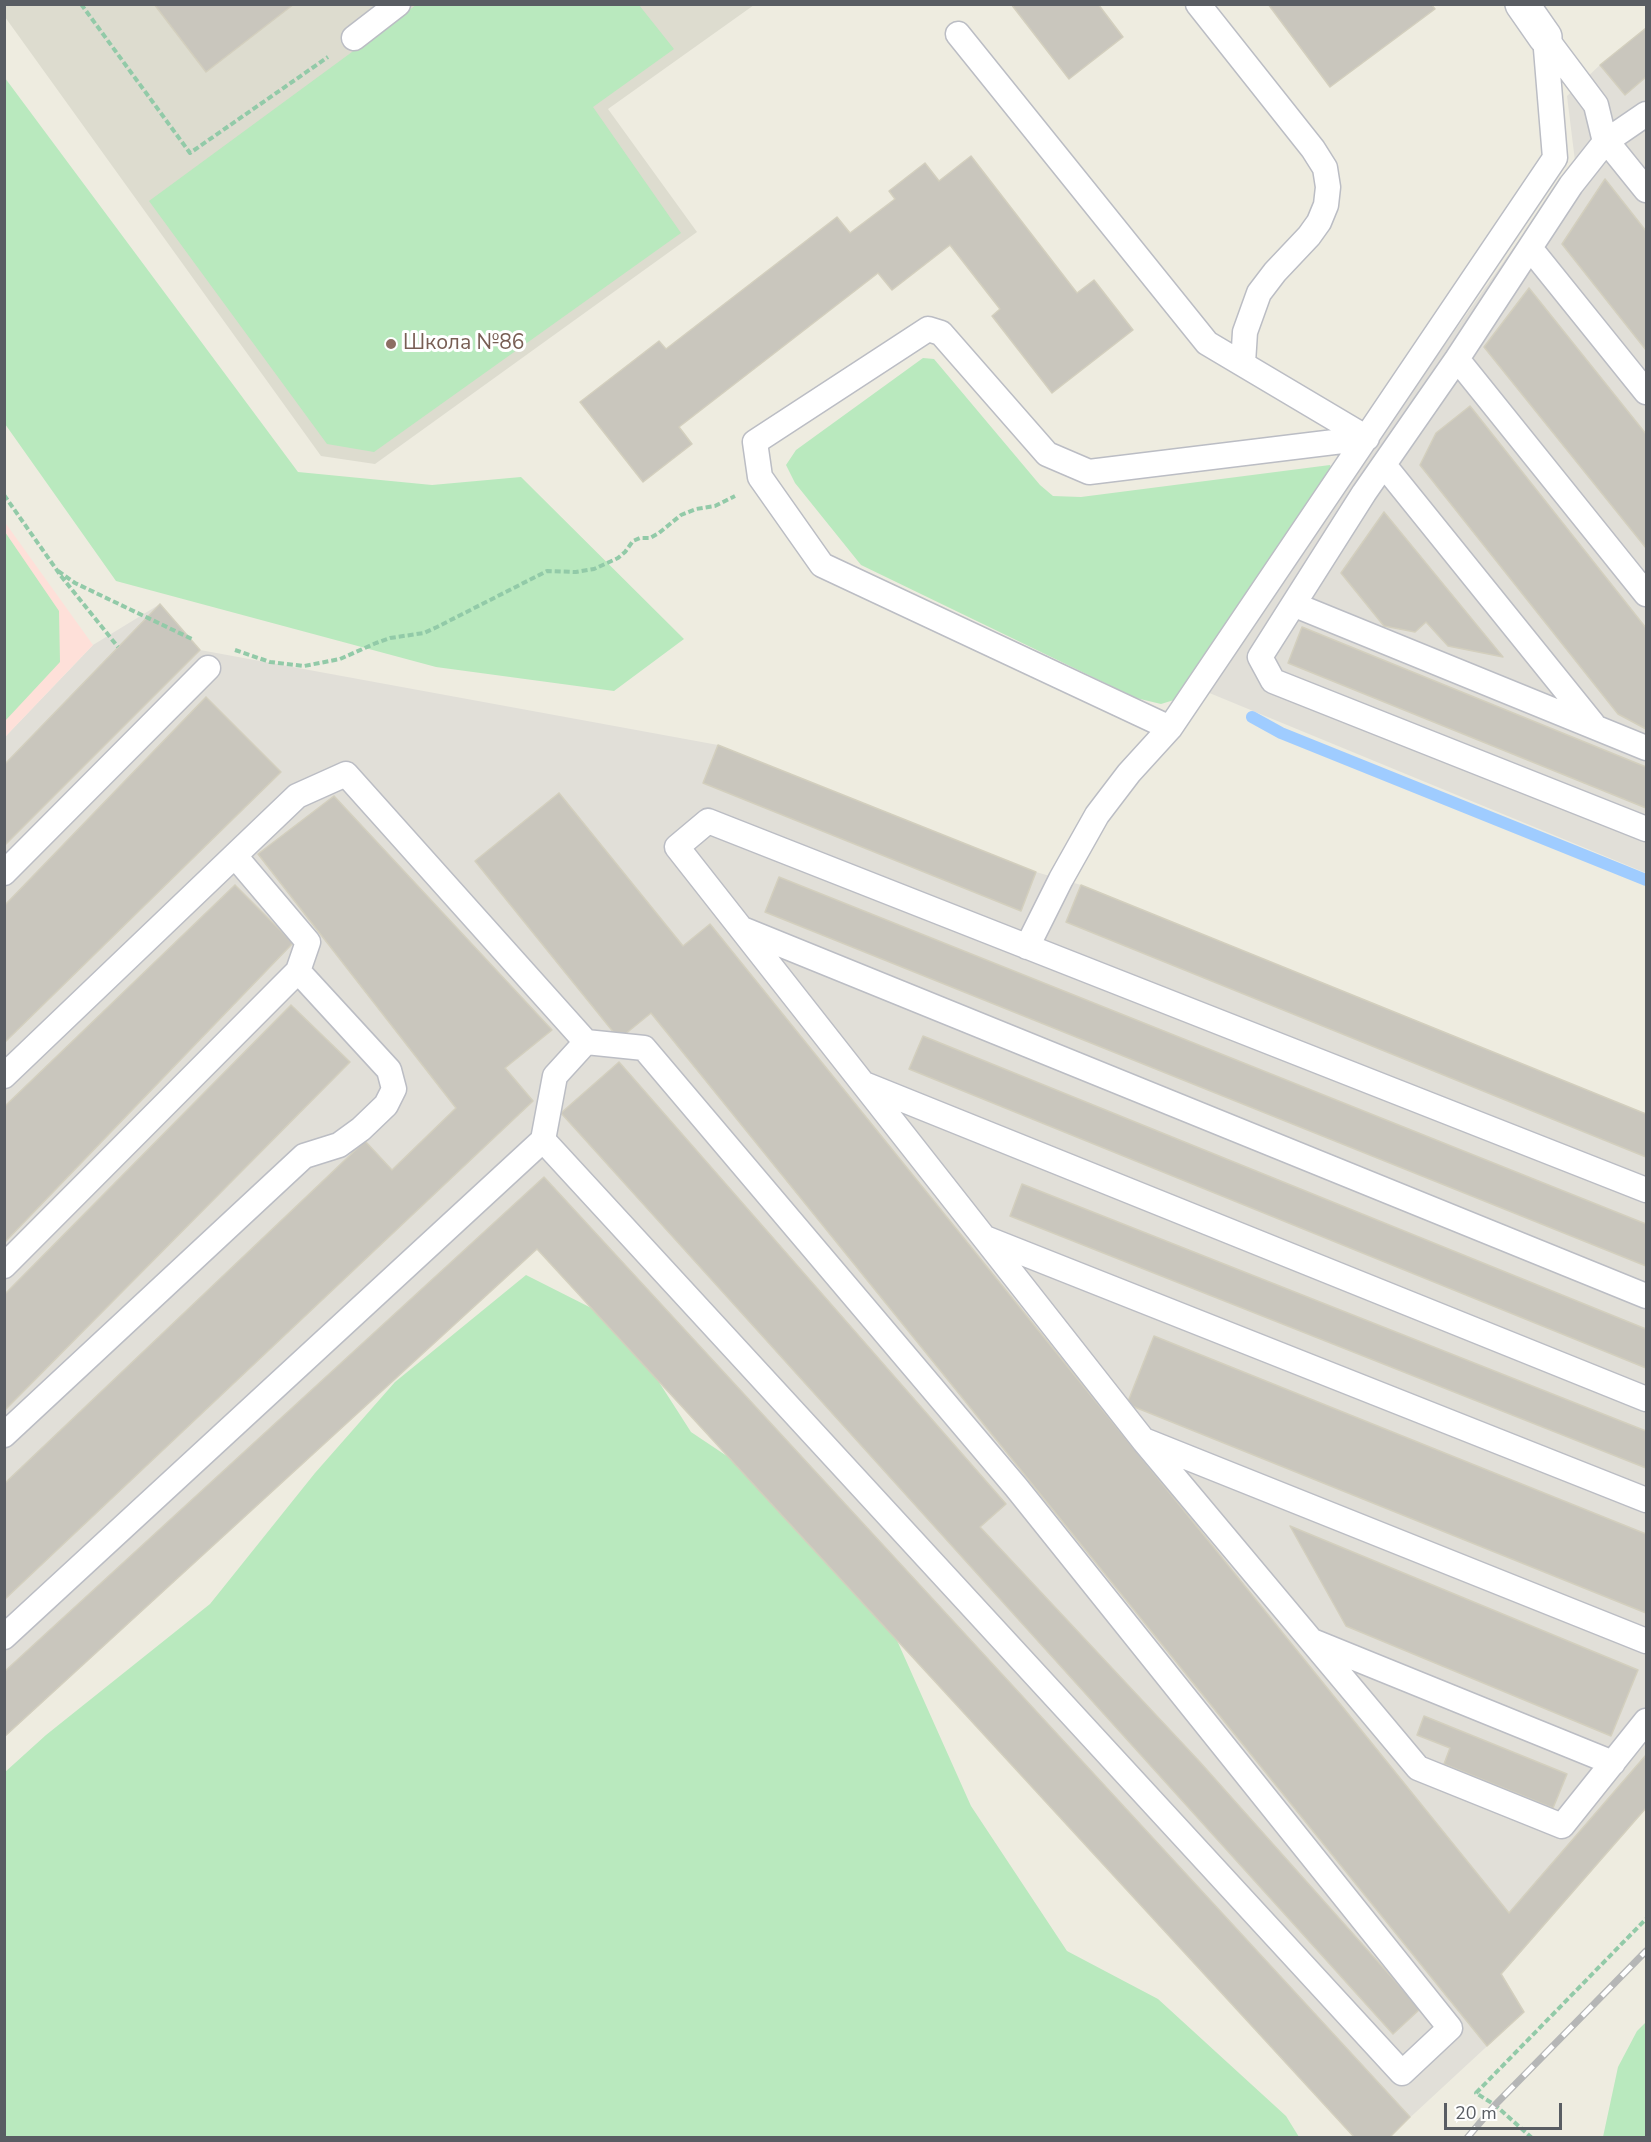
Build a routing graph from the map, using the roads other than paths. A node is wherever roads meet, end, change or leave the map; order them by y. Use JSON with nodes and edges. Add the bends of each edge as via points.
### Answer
{"nodes":[{"id":1,"x":398,"y":4,"type":"edge"},
{"id":2,"x":1198,"y":4,"type":"edge"},
{"id":3,"x":1522,"y":4,"type":"edge"},
{"id":4,"x":958,"y":34,"type":"dead end"},
{"id":5,"x":1545,"y":37,"type":"junction"},
{"id":6,"x":354,"y":38,"type":"road end"},
{"id":7,"x":1647,"y":114,"type":"edge"},
{"id":8,"x":1606,"y":140,"type":"junction"},
{"id":9,"x":1647,"y":190,"type":"edge"},
{"id":10,"x":1530,"y":248,"type":"junction"},
{"id":11,"x":1457,"y":359,"type":"junction"},
{"id":12,"x":1243,"y":363,"type":"junction"},
{"id":13,"x":1647,"y":392,"type":"edge"},
{"id":14,"x":1367,"y":438,"type":"junction"},
{"id":15,"x":1384,"y":465,"type":"junction"},
{"id":16,"x":1647,"y":594,"type":"edge"},
{"id":17,"x":1294,"y":605,"type":"junction"},
{"id":18,"x":206,"y":656,"type":"road end"},
{"id":19,"x":1595,"y":727,"type":"junction"},
{"id":20,"x":1170,"y":728,"type":"junction"},
{"id":21,"x":1647,"y":748,"type":"edge"},
{"id":22,"x":1647,"y":830,"type":"edge"},
{"id":23,"x":235,"y":856,"type":"junction"},
{"id":24,"x":4,"y":873,"type":"edge"},
{"id":25,"x":742,"y":929,"type":"junction"},
{"id":26,"x":1027,"y":947,"type":"junction"},
{"id":27,"x":298,"y":971,"type":"junction"},
{"id":28,"x":586,"y":1042,"type":"junction"},
{"id":29,"x":4,"y":1076,"type":"edge"},
{"id":30,"x":863,"y":1083,"type":"junction"},
{"id":31,"x":543,"y":1140,"type":"junction"},
{"id":32,"x":1647,"y":1190,"type":"edge"},
{"id":33,"x":984,"y":1238,"type":"junction"},
{"id":34,"x":4,"y":1266,"type":"edge"},
{"id":35,"x":1647,"y":1296,"type":"edge"},
{"id":36,"x":1647,"y":1399,"type":"edge"},
{"id":37,"x":4,"y":1435,"type":"edge"},
{"id":38,"x":1144,"y":1440,"type":"junction"},
{"id":39,"x":1647,"y":1500,"type":"edge"},
{"id":40,"x":4,"y":1637,"type":"edge"},
{"id":41,"x":1310,"y":1640,"type":"junction"},
{"id":42,"x":1647,"y":1641,"type":"edge"},
{"id":43,"x":1647,"y":1721,"type":"edge"},
{"id":44,"x":1613,"y":1762,"type":"junction"}],
"edges":[{"from":1,"to":6,"type":"lane"},
{"from":2,"to":12,"type":"lane","via":[[1313,148],[1325,168],[1328,187],[1319,222],[1259,293],[1245,332]]},
{"from":3,"to":5,"type":"street"},
{"from":4,"to":12,"type":"lane","via":[[1207,343]]},
{"from":5,"to":8,"type":"lane","via":[[1596,105]]},
{"from":5,"to":14,"type":"lane","via":[[1555,158]]},
{"from":7,"to":8,"type":"lane"},
{"from":8,"to":9,"type":"lane"},
{"from":8,"to":10,"type":"lane"},
{"from":10,"to":11,"type":"lane"},
{"from":10,"to":13,"type":"lane"},
{"from":11,"to":15,"type":"lane"},
{"from":11,"to":16,"type":"lane"},
{"from":12,"to":14,"type":"lane"},
{"from":14,"to":20,"type":"lane"},
{"from":14,"to":20,"type":"lane","via":[[1089,472],[1047,454],[941,333],[928,329],[755,442],[760,477],[822,565]]},
{"from":15,"to":17,"type":"lane"},
{"from":15,"to":19,"type":"lane"},
{"from":17,"to":19,"type":"lane"},
{"from":17,"to":22,"type":"lane","via":[[1260,657],[1273,681]]},
{"from":18,"to":24,"type":"lane"},
{"from":19,"to":21,"type":"lane"},
{"from":20,"to":26,"type":"lane","via":[[1097,815]]},
{"from":23,"to":27,"type":"lane","via":[[308,942]]},
{"from":23,"to":28,"type":"lane","via":[[297,796],[346,774]]},
{"from":23,"to":29,"type":"lane"},
{"from":25,"to":26,"type":"lane","via":[[677,847],[708,821]]},
{"from":25,"to":30,"type":"lane"},
{"from":25,"to":35,"type":"lane"},
{"from":26,"to":32,"type":"lane"},
{"from":27,"to":34,"type":"lane"},
{"from":27,"to":37,"type":"lane","via":[[389,1070],[394,1089],[386,1105],[339,1145],[304,1156]]},
{"from":28,"to":31,"type":"lane","via":[[555,1076]]},
{"from":28,"to":31,"type":"lane","via":[[644,1048],[1016,1487],[1450,2028],[1402,2073]]},
{"from":30,"to":33,"type":"lane"},
{"from":30,"to":36,"type":"lane"},
{"from":31,"to":40,"type":"lane"},
{"from":33,"to":38,"type":"lane"},
{"from":33,"to":39,"type":"lane"},
{"from":38,"to":41,"type":"lane"},
{"from":38,"to":42,"type":"lane"},
{"from":41,"to":44,"type":"lane"},
{"from":41,"to":44,"type":"lane","via":[[1418,1768],[1473,1791],[1562,1826]]},
{"from":43,"to":44,"type":"lane"}]}
